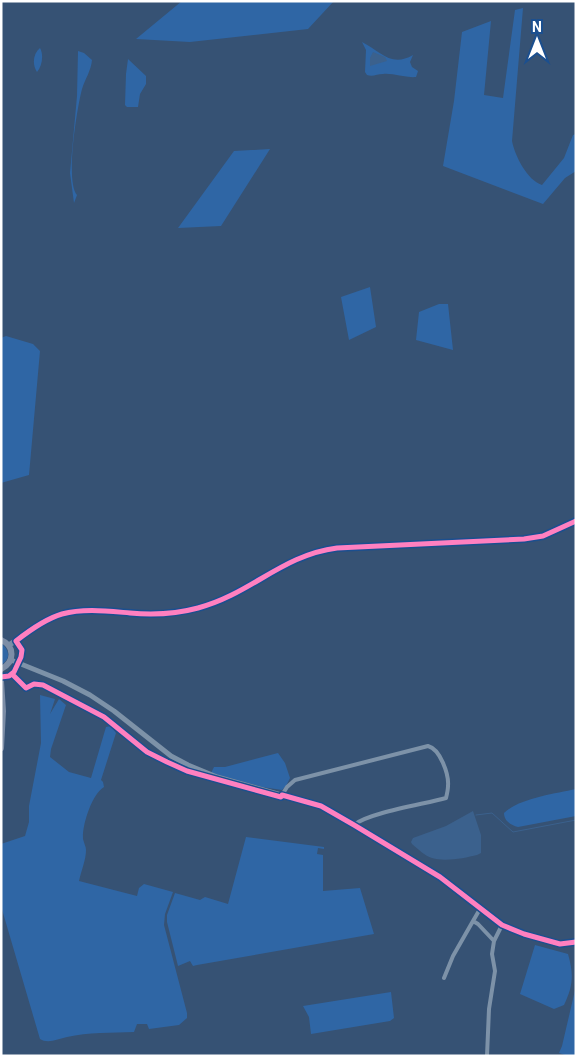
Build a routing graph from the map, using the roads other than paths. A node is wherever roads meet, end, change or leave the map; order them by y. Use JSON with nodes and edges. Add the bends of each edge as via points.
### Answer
{"nodes":[{"id":1,"x":576,"y":521,"type":"edge"},
{"id":2,"x":1,"y":640,"type":"edge"},
{"id":3,"x":9,"y":645,"type":"junction"},
{"id":4,"x":11,"y":660,"type":"junction"},
{"id":5,"x":1,"y":669,"type":"edge"},
{"id":6,"x":1,"y":681,"type":"edge"},
{"id":7,"x":1,"y":748,"type":"edge"},
{"id":8,"x":282,"y":795,"type":"junction"},
{"id":9,"x":354,"y":825,"type":"junction"},
{"id":10,"x":480,"y":909,"type":"junction"},
{"id":11,"x":473,"y":921,"type":"junction"},
{"id":12,"x":502,"y":926,"type":"junction"},
{"id":13,"x":494,"y":941,"type":"junction"},
{"id":14,"x":576,"y":942,"type":"edge"},
{"id":15,"x":444,"y":978,"type":"dead end"},
{"id":16,"x":487,"y":1056,"type":"edge"}],
"edges":[{"from":1,"to":3,"type":"main road","via":[[542,536],[524,539],[318,552],[285,564],[211,604],[154,614],[71,612],[52,618]]},
{"from":2,"to":3,"type":"main road"},
{"from":3,"to":4,"type":"main road"},
{"from":4,"to":5,"type":"main road"},
{"from":4,"to":8,"type":"street","via":[[94,697],[171,756],[188,765],[217,777]]},
{"from":6,"to":7,"type":"main road"},
{"from":8,"to":9,"type":"street","via":[[322,806]]},
{"from":8,"to":9,"type":"street","via":[[295,780],[428,746],[435,750],[446,774],[449,788],[446,798],[378,814]]},
{"from":9,"to":10,"type":"street","via":[[440,877]]},
{"from":10,"to":11,"type":"street"},
{"from":10,"to":12,"type":"street"},
{"from":11,"to":13,"type":"street"},
{"from":11,"to":15,"type":"street"},
{"from":12,"to":13,"type":"street"},
{"from":12,"to":14,"type":"street","via":[[560,944]]},
{"from":13,"to":16,"type":"street","via":[[495,971]]}]}
